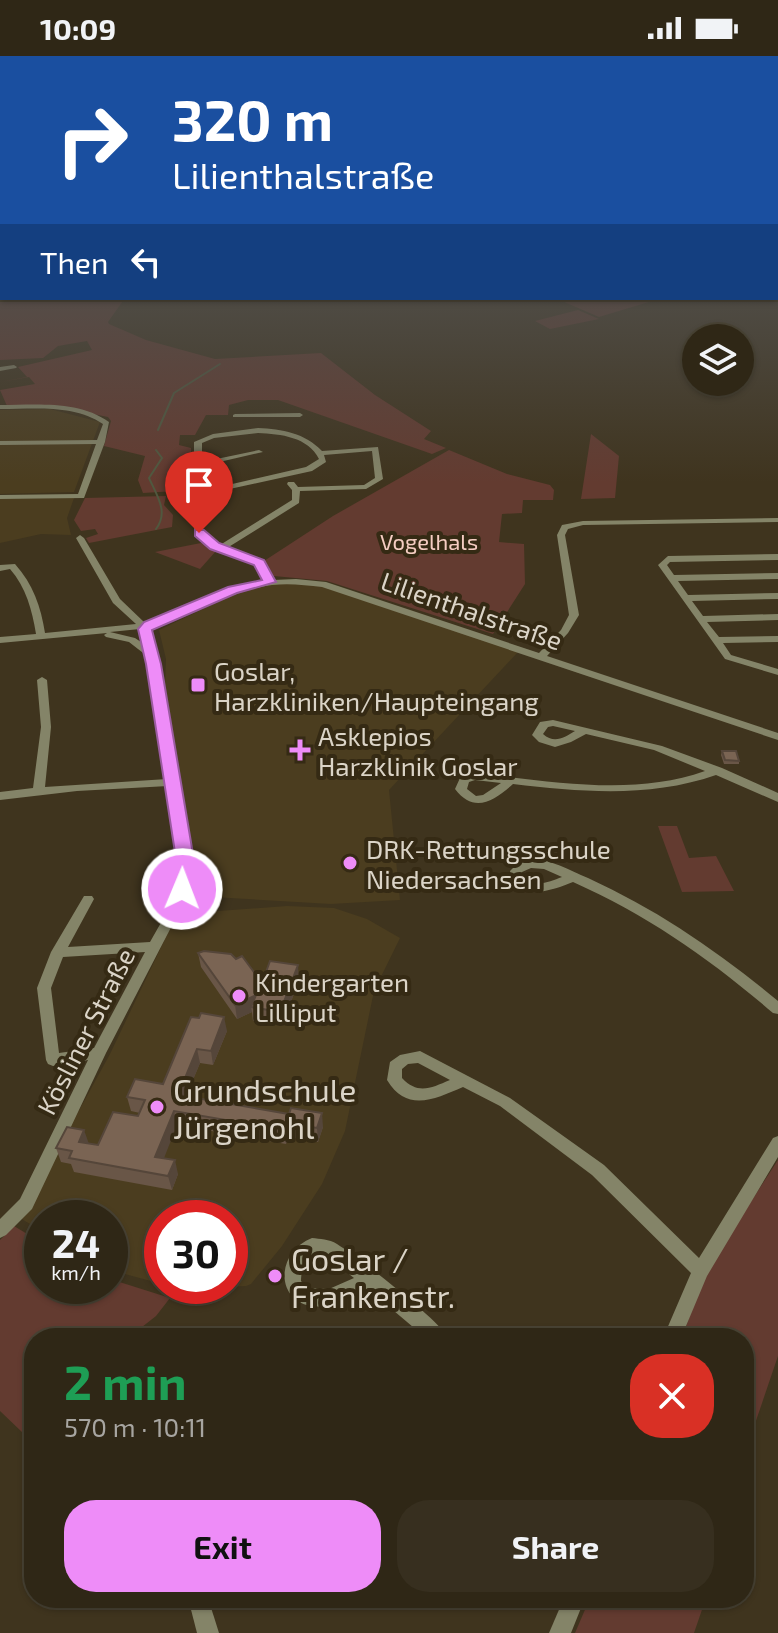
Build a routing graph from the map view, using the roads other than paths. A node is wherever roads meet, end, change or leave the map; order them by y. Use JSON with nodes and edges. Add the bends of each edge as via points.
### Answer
{"nodes":[{"id":1,"x":14,"y":367,"type":"dead end"},
{"id":2,"x":0,"y":369,"type":"edge"},
{"id":3,"x":0,"y":407,"type":"edge"},
{"id":4,"x":269,"y":415,"type":"junction"},
{"id":5,"x":300,"y":415,"type":"dead end"},
{"id":6,"x":235,"y":416,"type":"dead end"},
{"id":7,"x":268,"y":430,"type":"junction"},
{"id":8,"x":101,"y":442,"type":"junction"},
{"id":9,"x":0,"y":443,"type":"edge"},
{"id":10,"x":259,"y":452,"type":"dead end"},
{"id":11,"x":320,"y":453,"type":"junction"},
{"id":12,"x":197,"y":465,"type":"junction"},
{"id":13,"x":282,"y":475,"type":"junction"},
{"id":14,"x":296,"y":489,"type":"junction"},
{"id":15,"x":198,"y":494,"type":"junction"},
{"id":16,"x":0,"y":497,"type":"edge"},
{"id":17,"x":778,"y":520,"type":"edge"},
{"id":18,"x":80,"y":538,"type":"dead end"},
{"id":19,"x":220,"y":549,"type":"junction"},
{"id":20,"x":778,"y":557,"type":"edge"},
{"id":21,"x":0,"y":568,"type":"edge"},
{"id":22,"x":778,"y":576,"type":"edge"},
{"id":23,"x":671,"y":578,"type":"junction"},
{"id":24,"x":270,"y":582,"type":"junction"},
{"id":25,"x":778,"y":596,"type":"edge"},
{"id":26,"x":685,"y":598,"type":"junction"},
{"id":27,"x":778,"y":617,"type":"edge"},
{"id":28,"x":699,"y":619,"type":"junction"},
{"id":29,"x":143,"y":626,"type":"junction"},
{"id":30,"x":90,"y":633,"type":"junction"},
{"id":31,"x":41,"y":636,"type":"junction"},
{"id":32,"x":778,"y":639,"type":"edge"},
{"id":33,"x":0,"y":640,"type":"edge"},
{"id":34,"x":715,"y":640,"type":"junction"},
{"id":35,"x":151,"y":654,"type":"junction"},
{"id":36,"x":541,"y":657,"type":"junction"},
{"id":37,"x":778,"y":672,"type":"edge"},
{"id":38,"x":42,"y":680,"type":"dead end"},
{"id":39,"x":585,"y":730,"type":"dead end"},
{"id":40,"x":778,"y":737,"type":"edge"},
{"id":41,"x":718,"y":770,"type":"junction"},
{"id":42,"x":511,"y":780,"type":"dead end"},
{"id":43,"x":171,"y":782,"type":"junction"},
{"id":44,"x":39,"y":790,"type":"junction"},
{"id":45,"x":0,"y":796,"type":"edge"},
{"id":46,"x":778,"y":798,"type":"edge"},
{"id":47,"x":574,"y":877,"type":"dead end"},
{"id":48,"x":88,"y":899,"type":"dead end"},
{"id":49,"x":154,"y":947,"type":"junction"},
{"id":50,"x":58,"y":952,"type":"junction"},
{"id":51,"x":778,"y":1009,"type":"edge"},
{"id":52,"x":99,"y":1053,"type":"junction"},
{"id":53,"x":465,"y":1080,"type":"dead end"},
{"id":54,"x":778,"y":1143,"type":"edge"},
{"id":55,"x":0,"y":1230,"type":"edge"},
{"id":56,"x":701,"y":1271,"type":"junction"},
{"id":57,"x":370,"y":1279,"type":"dead end"},
{"id":58,"x":427,"y":1328,"type":"edge"},
{"id":59,"x":676,"y":1328,"type":"edge"},
{"id":60,"x":201,"y":1608,"type":"edge"},
{"id":61,"x":571,"y":1608,"type":"edge"},
{"id":62,"x":208,"y":1633,"type":"edge"},
{"id":63,"x":560,"y":1633,"type":"edge"}],
"edges":[{"from":1,"to":2,"type":"street"},
{"from":3,"to":8,"type":"street","via":[[54,407],[96,415],[107,423]]},
{"from":4,"to":5,"type":"street"},
{"from":4,"to":6,"type":"street"},
{"from":4,"to":7,"type":"street"},
{"from":7,"to":11,"type":"street","via":[[301,440]]},
{"from":7,"to":12,"type":"street","via":[[203,439],[196,446]]},
{"from":8,"to":9,"type":"street"},
{"from":8,"to":16,"type":"street","via":[[81,496]]},
{"from":10,"to":12,"type":"street"},
{"from":11,"to":13,"type":"street","via":[[323,460],[317,466]]},
{"from":11,"to":14,"type":"street","via":[[375,449],[379,479],[366,487]]},
{"from":12,"to":15,"type":"street"},
{"from":13,"to":14,"type":"street"},
{"from":13,"to":15,"type":"street"},
{"from":14,"to":19,"type":"street","via":[[296,501]]},
{"from":15,"to":19,"type":"street","via":[[199,533]]},
{"from":17,"to":36,"type":"street","via":[[565,527],[561,535],[574,615]]},
{"from":18,"to":29,"type":"street","via":[[116,601]]},
{"from":19,"to":24,"type":"street","via":[[259,563]]},
{"from":20,"to":23,"type":"street","via":[[663,562]]},
{"from":21,"to":31,"type":"street","via":[[12,566],[24,578]]},
{"from":22,"to":23,"type":"street"},
{"from":23,"to":26,"type":"street"},
{"from":24,"to":29,"type":"street","name":"Lilienthalstraße","via":[[233,590]]},
{"from":24,"to":36,"type":"street","name":"Lilienthalstraße","via":[[338,588]]},
{"from":25,"to":26,"type":"street"},
{"from":26,"to":28,"type":"street"},
{"from":27,"to":28,"type":"street"},
{"from":28,"to":34,"type":"street"},
{"from":29,"to":30,"type":"street","name":"Lilienthalstraße"},
{"from":29,"to":35,"type":"street","name":"Kösliner Straße"},
{"from":30,"to":31,"type":"street"},
{"from":30,"to":35,"type":"street","via":[[132,640]]},
{"from":31,"to":33,"type":"street"},
{"from":32,"to":34,"type":"street"},
{"from":34,"to":37,"type":"street","via":[[728,657]]},
{"from":35,"to":43,"type":"street","name":"Kösliner Straße"},
{"from":36,"to":40,"type":"street","name":"Lilienthalstraße"},
{"from":38,"to":44,"type":"street","via":[[46,727]]},
{"from":39,"to":41,"type":"street"},
{"from":41,"to":42,"type":"street","via":[[694,781],[639,789]]},
{"from":41,"to":46,"type":"street"},
{"from":43,"to":44,"type":"street"},
{"from":43,"to":49,"type":"street","name":"Kösliner Straße","via":[[187,872]]},
{"from":44,"to":45,"type":"street"},
{"from":47,"to":51,"type":"street","via":[[660,919],[731,968]]},
{"from":48,"to":50,"type":"street"},
{"from":49,"to":50,"type":"street"},
{"from":49,"to":52,"type":"street","name":"Kösliner Straße"},
{"from":50,"to":52,"type":"street","via":[[44,988],[53,1060]]},
{"from":52,"to":55,"type":"street","name":"Kösliner Straße","via":[[26,1204]]},
{"from":53,"to":56,"type":"street","via":[[545,1129],[598,1170]]},
{"from":54,"to":56,"type":"street"},
{"from":56,"to":59,"type":"street"},
{"from":57,"to":58,"type":"street"},
{"from":60,"to":62,"type":"street"},
{"from":61,"to":63,"type":"street"}]}
